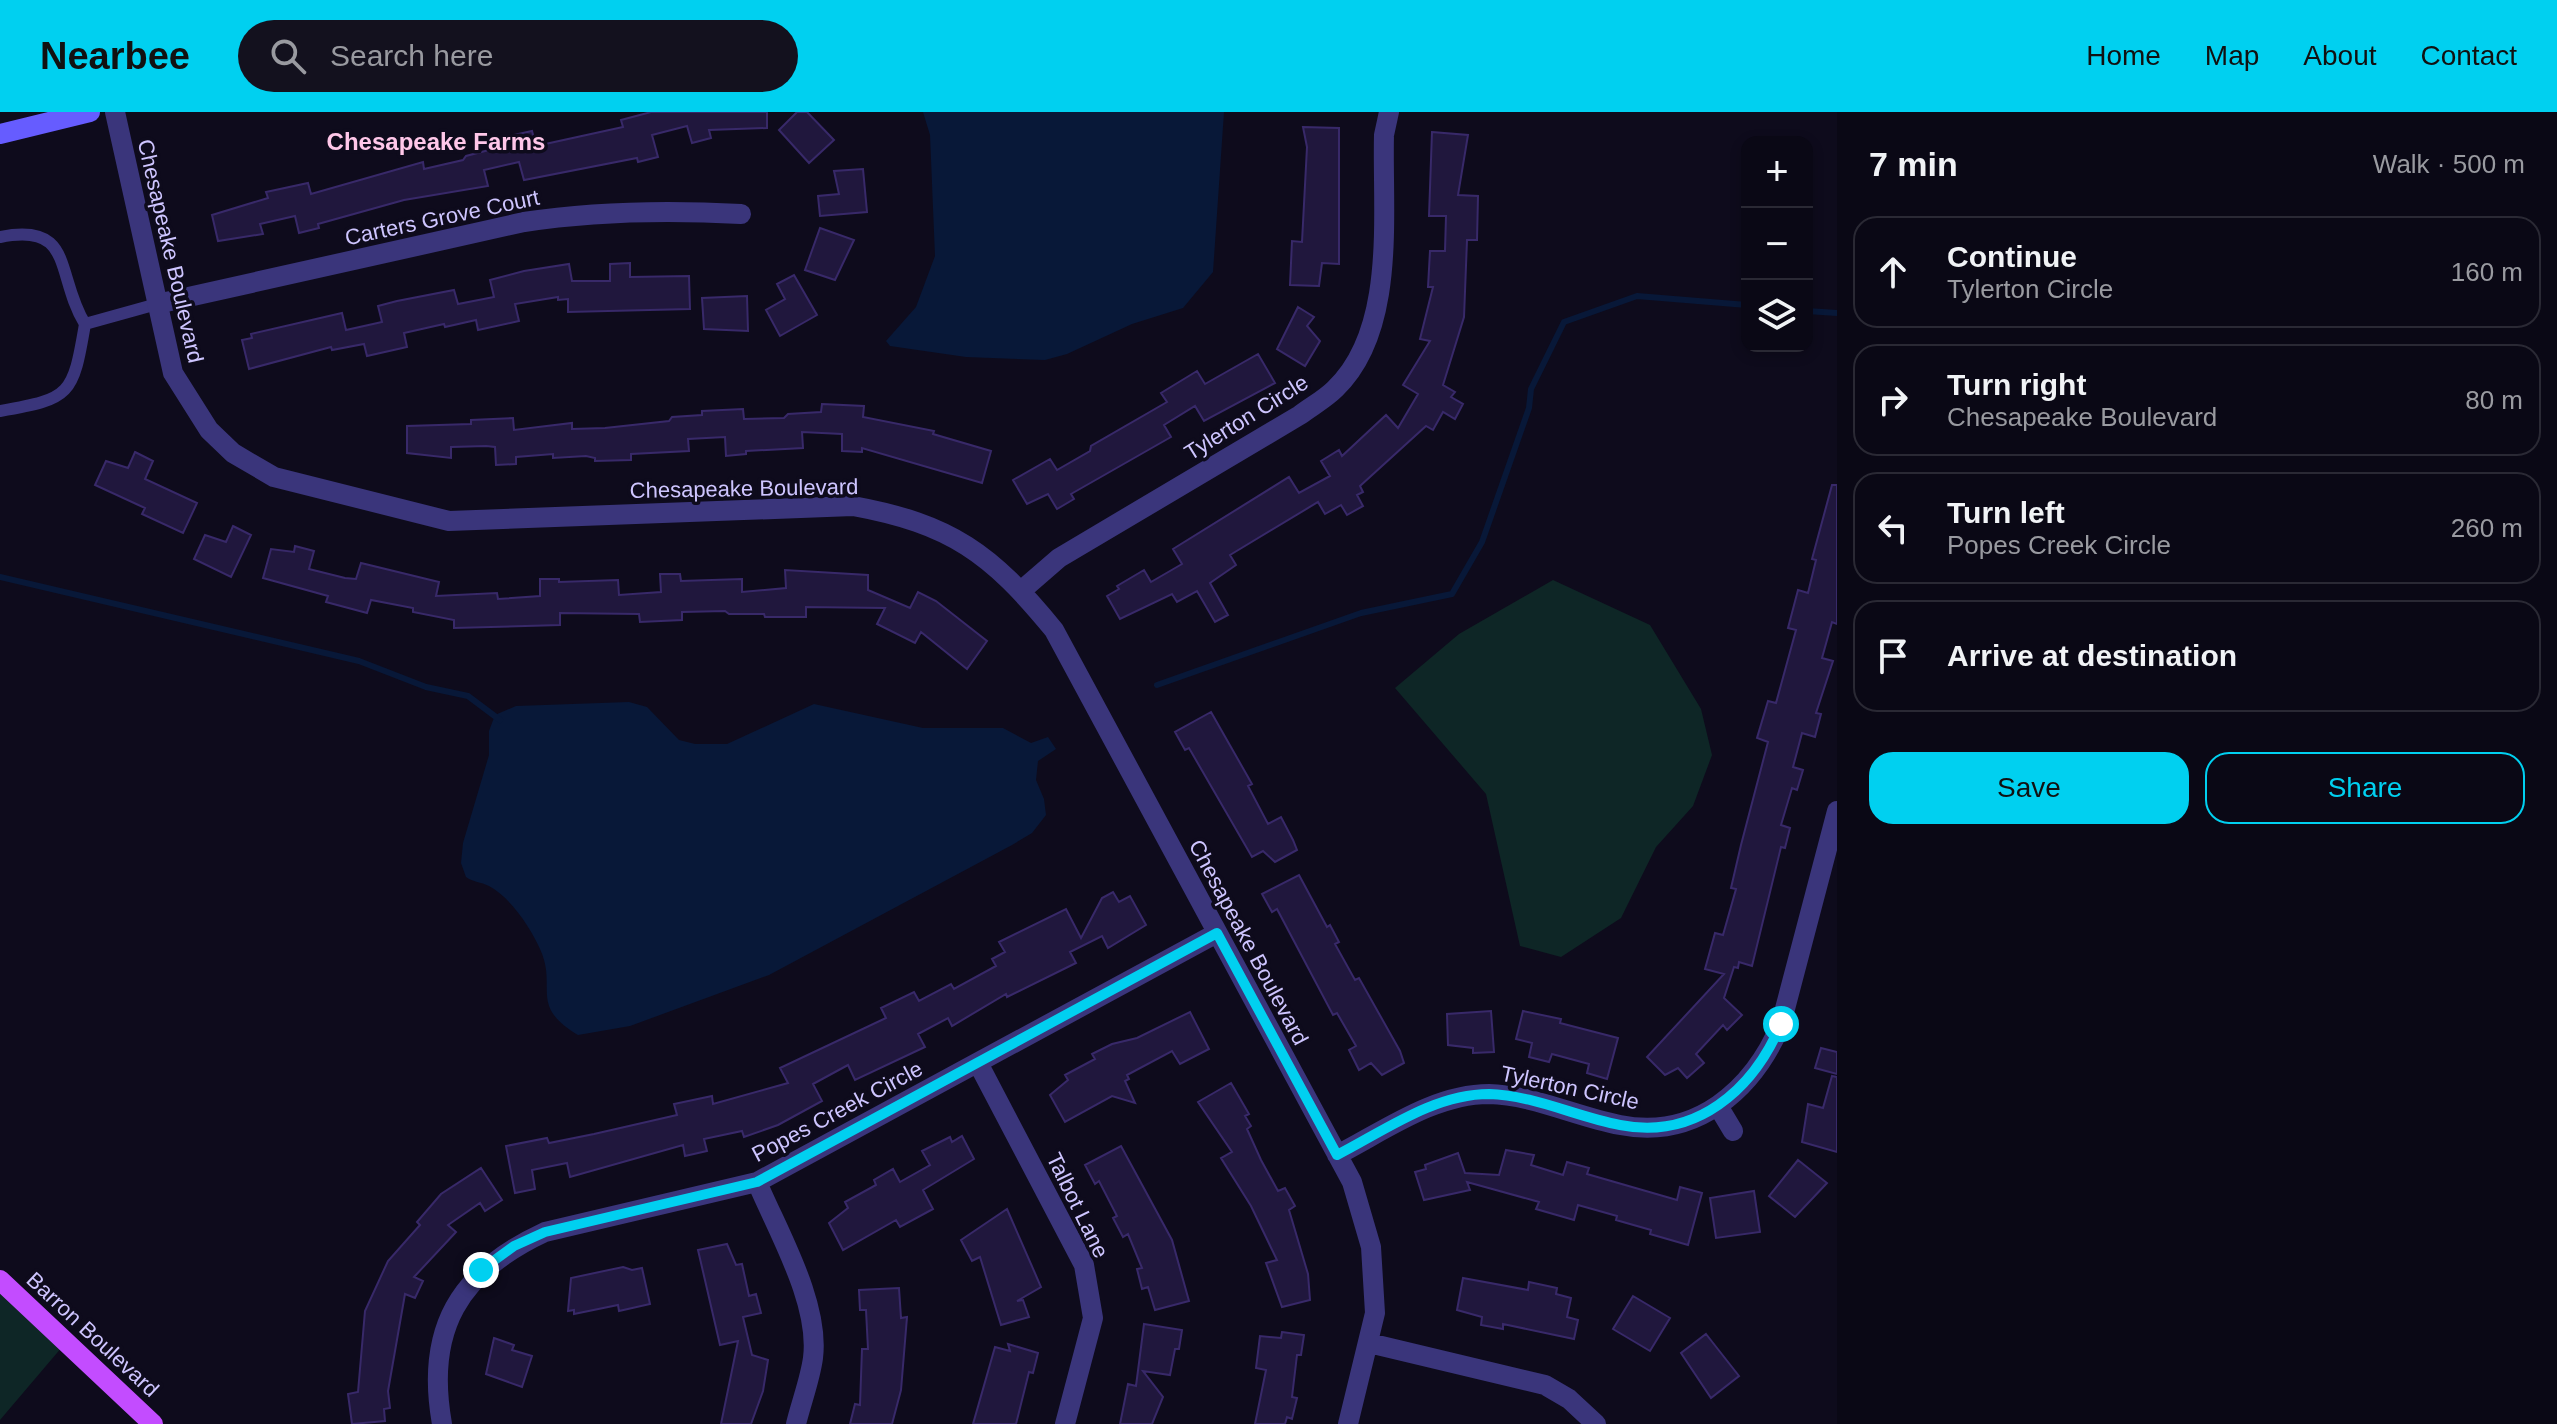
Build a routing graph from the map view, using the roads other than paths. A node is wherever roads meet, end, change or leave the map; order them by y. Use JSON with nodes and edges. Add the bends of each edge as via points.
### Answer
{"nodes":[{"id":1,"x":90,"y":112,"type":"edge"},
{"id":2,"x":115,"y":112,"type":"edge"},
{"id":3,"x":1389,"y":112,"type":"edge"},
{"id":4,"x":0,"y":134,"type":"edge"},
{"id":5,"x":741,"y":214,"type":"dead end"},
{"id":6,"x":0,"y":237,"type":"edge"},
{"id":7,"x":157,"y":304,"type":"junction"},
{"id":8,"x":85,"y":324,"type":"junction"},
{"id":9,"x":0,"y":411,"type":"edge"},
{"id":10,"x":1021,"y":591,"type":"junction"},
{"id":11,"x":1837,"y":811,"type":"edge"},
{"id":12,"x":1217,"y":933,"type":"junction"},
{"id":13,"x":978,"y":1063,"type":"junction"},
{"id":14,"x":1718,"y":1106,"type":"junction"},
{"id":15,"x":1733,"y":1131,"type":"dead end"},
{"id":16,"x":1337,"y":1155,"type":"junction"},
{"id":17,"x":757,"y":1182,"type":"junction"},
{"id":18,"x":0,"y":1280,"type":"edge"},
{"id":19,"x":1369,"y":1343,"type":"junction"},
{"id":20,"x":153,"y":1424,"type":"edge"},
{"id":21,"x":442,"y":1424,"type":"edge"},
{"id":22,"x":796,"y":1424,"type":"edge"},
{"id":23,"x":1065,"y":1424,"type":"edge"},
{"id":24,"x":1348,"y":1424,"type":"edge"},
{"id":25,"x":1596,"y":1424,"type":"edge"}],
"edges":[{"from":1,"to":4,"type":"main road"},
{"from":2,"to":7,"type":"street","name":"Chesapeake Boulevard"},
{"from":3,"to":10,"type":"street","name":"Tylerton Circle","via":[[1380,293],[1359,357],[1336,389],[1059,558]]},
{"from":5,"to":7,"type":"street","name":"Carters Grove Court","via":[[676,210],[524,222]]},
{"from":6,"to":8,"type":"lane","via":[[37,233],[51,241],[60,255],[71,301]]},
{"from":7,"to":8,"type":"lane"},
{"from":7,"to":10,"type":"street","name":"Chesapeake Boulevard","via":[[173,373],[188,401],[233,453],[274,477],[449,521],[853,506],[935,528],[973,547]]},
{"from":8,"to":9,"type":"lane","via":[[71,384],[49,403]]},
{"from":10,"to":12,"type":"street","name":"Chesapeake Boulevard","via":[[1054,630]]},
{"from":11,"to":14,"type":"street","name":"Tylerton Circle","via":[[1781,1024],[1751,1079]]},
{"from":12,"to":13,"type":"street","name":"Popes Creek Circle"},
{"from":12,"to":16,"type":"street","name":"Chesapeake Boulevard"},
{"from":13,"to":17,"type":"street","name":"Popes Creek Circle"},
{"from":13,"to":23,"type":"street","name":"Talbot Lane","via":[[1084,1265],[1093,1318]]},
{"from":14,"to":15,"type":"street"},
{"from":14,"to":16,"type":"street","name":"Tylerton Circle","via":[[1690,1120],[1645,1127],[1491,1094],[1457,1097]]},
{"from":16,"to":19,"type":"street","name":"Chesapeake Boulevard","via":[[1352,1182],[1371,1247],[1375,1313]]},
{"from":17,"to":21,"type":"street","name":"Popes Creek Circle","via":[[545,1232],[481,1270],[459,1298],[447,1326],[439,1360]]},
{"from":17,"to":22,"type":"street","via":[[808,1305],[813,1331],[813,1358]]},
{"from":18,"to":20,"type":"main road","name":"Barron Boulevard"},
{"from":19,"to":24,"type":"street","name":"Chesapeake Boulevard"},
{"from":19,"to":25,"type":"street","via":[[1545,1385]]}]}
